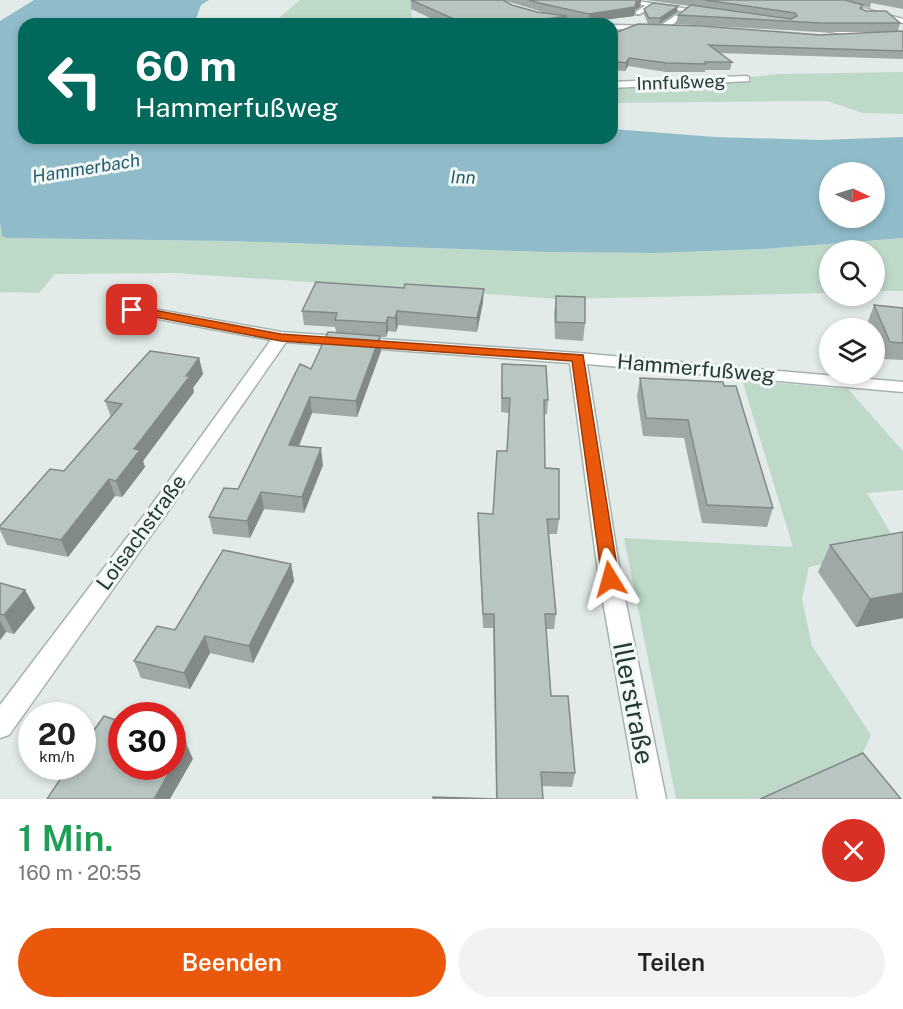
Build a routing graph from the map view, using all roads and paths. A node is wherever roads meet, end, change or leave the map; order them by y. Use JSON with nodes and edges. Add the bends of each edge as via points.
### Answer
{"nodes":[{"id":1,"x":615,"y":0,"type":"edge"},
{"id":2,"x":825,"y":0,"type":"edge"},
{"id":3,"x":853,"y":0,"type":"edge"},
{"id":4,"x":836,"y":3,"type":"junction"},
{"id":5,"x":649,"y":5,"type":"junction"},
{"id":6,"x":687,"y":10,"type":"junction"},
{"id":7,"x":638,"y":13,"type":"edge"},
{"id":8,"x":876,"y":14,"type":"junction"},
{"id":9,"x":723,"y":15,"type":"edge"},
{"id":10,"x":864,"y":16,"type":"edge"},
{"id":11,"x":535,"y":17,"type":"edge"},
{"id":12,"x":542,"y":18,"type":"edge"},
{"id":13,"x":903,"y":21,"type":"edge"},
{"id":14,"x":618,"y":27,"type":"edge"},
{"id":15,"x":627,"y":27,"type":"junction"},
{"id":16,"x":663,"y":28,"type":"junction"},
{"id":17,"x":682,"y":29,"type":"edge"},
{"id":18,"x":818,"y":32,"type":"edge"},
{"id":19,"x":618,"y":33,"type":"edge"},
{"id":20,"x":890,"y":37,"type":"edge"},
{"id":21,"x":746,"y":79,"type":"dead end"},
{"id":22,"x":618,"y":83,"type":"edge"},
{"id":23,"x":132,"y":310,"type":"dead end"},
{"id":24,"x":281,"y":338,"type":"junction"},
{"id":25,"x":578,"y":358,"type":"junction"},
{"id":26,"x":903,"y":387,"type":"edge"},
{"id":27,"x":0,"y":726,"type":"edge"},
{"id":28,"x":652,"y":799,"type":"edge"}],
"edges":[{"from":1,"to":5,"type":"street"},
{"from":2,"to":4,"type":"street"},
{"from":3,"to":4,"type":"street"},
{"from":4,"to":8,"type":"street"},
{"from":5,"to":6,"type":"street"},
{"from":5,"to":7,"type":"lane"},
{"from":6,"to":9,"type":"street"},
{"from":6,"to":16,"type":"lane"},
{"from":8,"to":10,"type":"lane"},
{"from":8,"to":13,"type":"street"},
{"from":11,"to":12,"type":"street"},
{"from":14,"to":15,"type":"street"},
{"from":15,"to":16,"type":"street"},
{"from":15,"to":19,"type":"street"},
{"from":16,"to":17,"type":"street"},
{"from":18,"to":20,"type":"street"},
{"from":21,"to":22,"type":"street","name":"Innfußweg"},
{"from":23,"to":24,"type":"street","name":"Hammerfußweg"},
{"from":24,"to":25,"type":"street","name":"Hammerfußweg"},
{"from":24,"to":27,"type":"street","name":"Loisachstraße"},
{"from":25,"to":26,"type":"street","name":"Hammerfußweg"},
{"from":25,"to":28,"type":"street","name":"Illerstraße","via":[[610,579]]}]}
